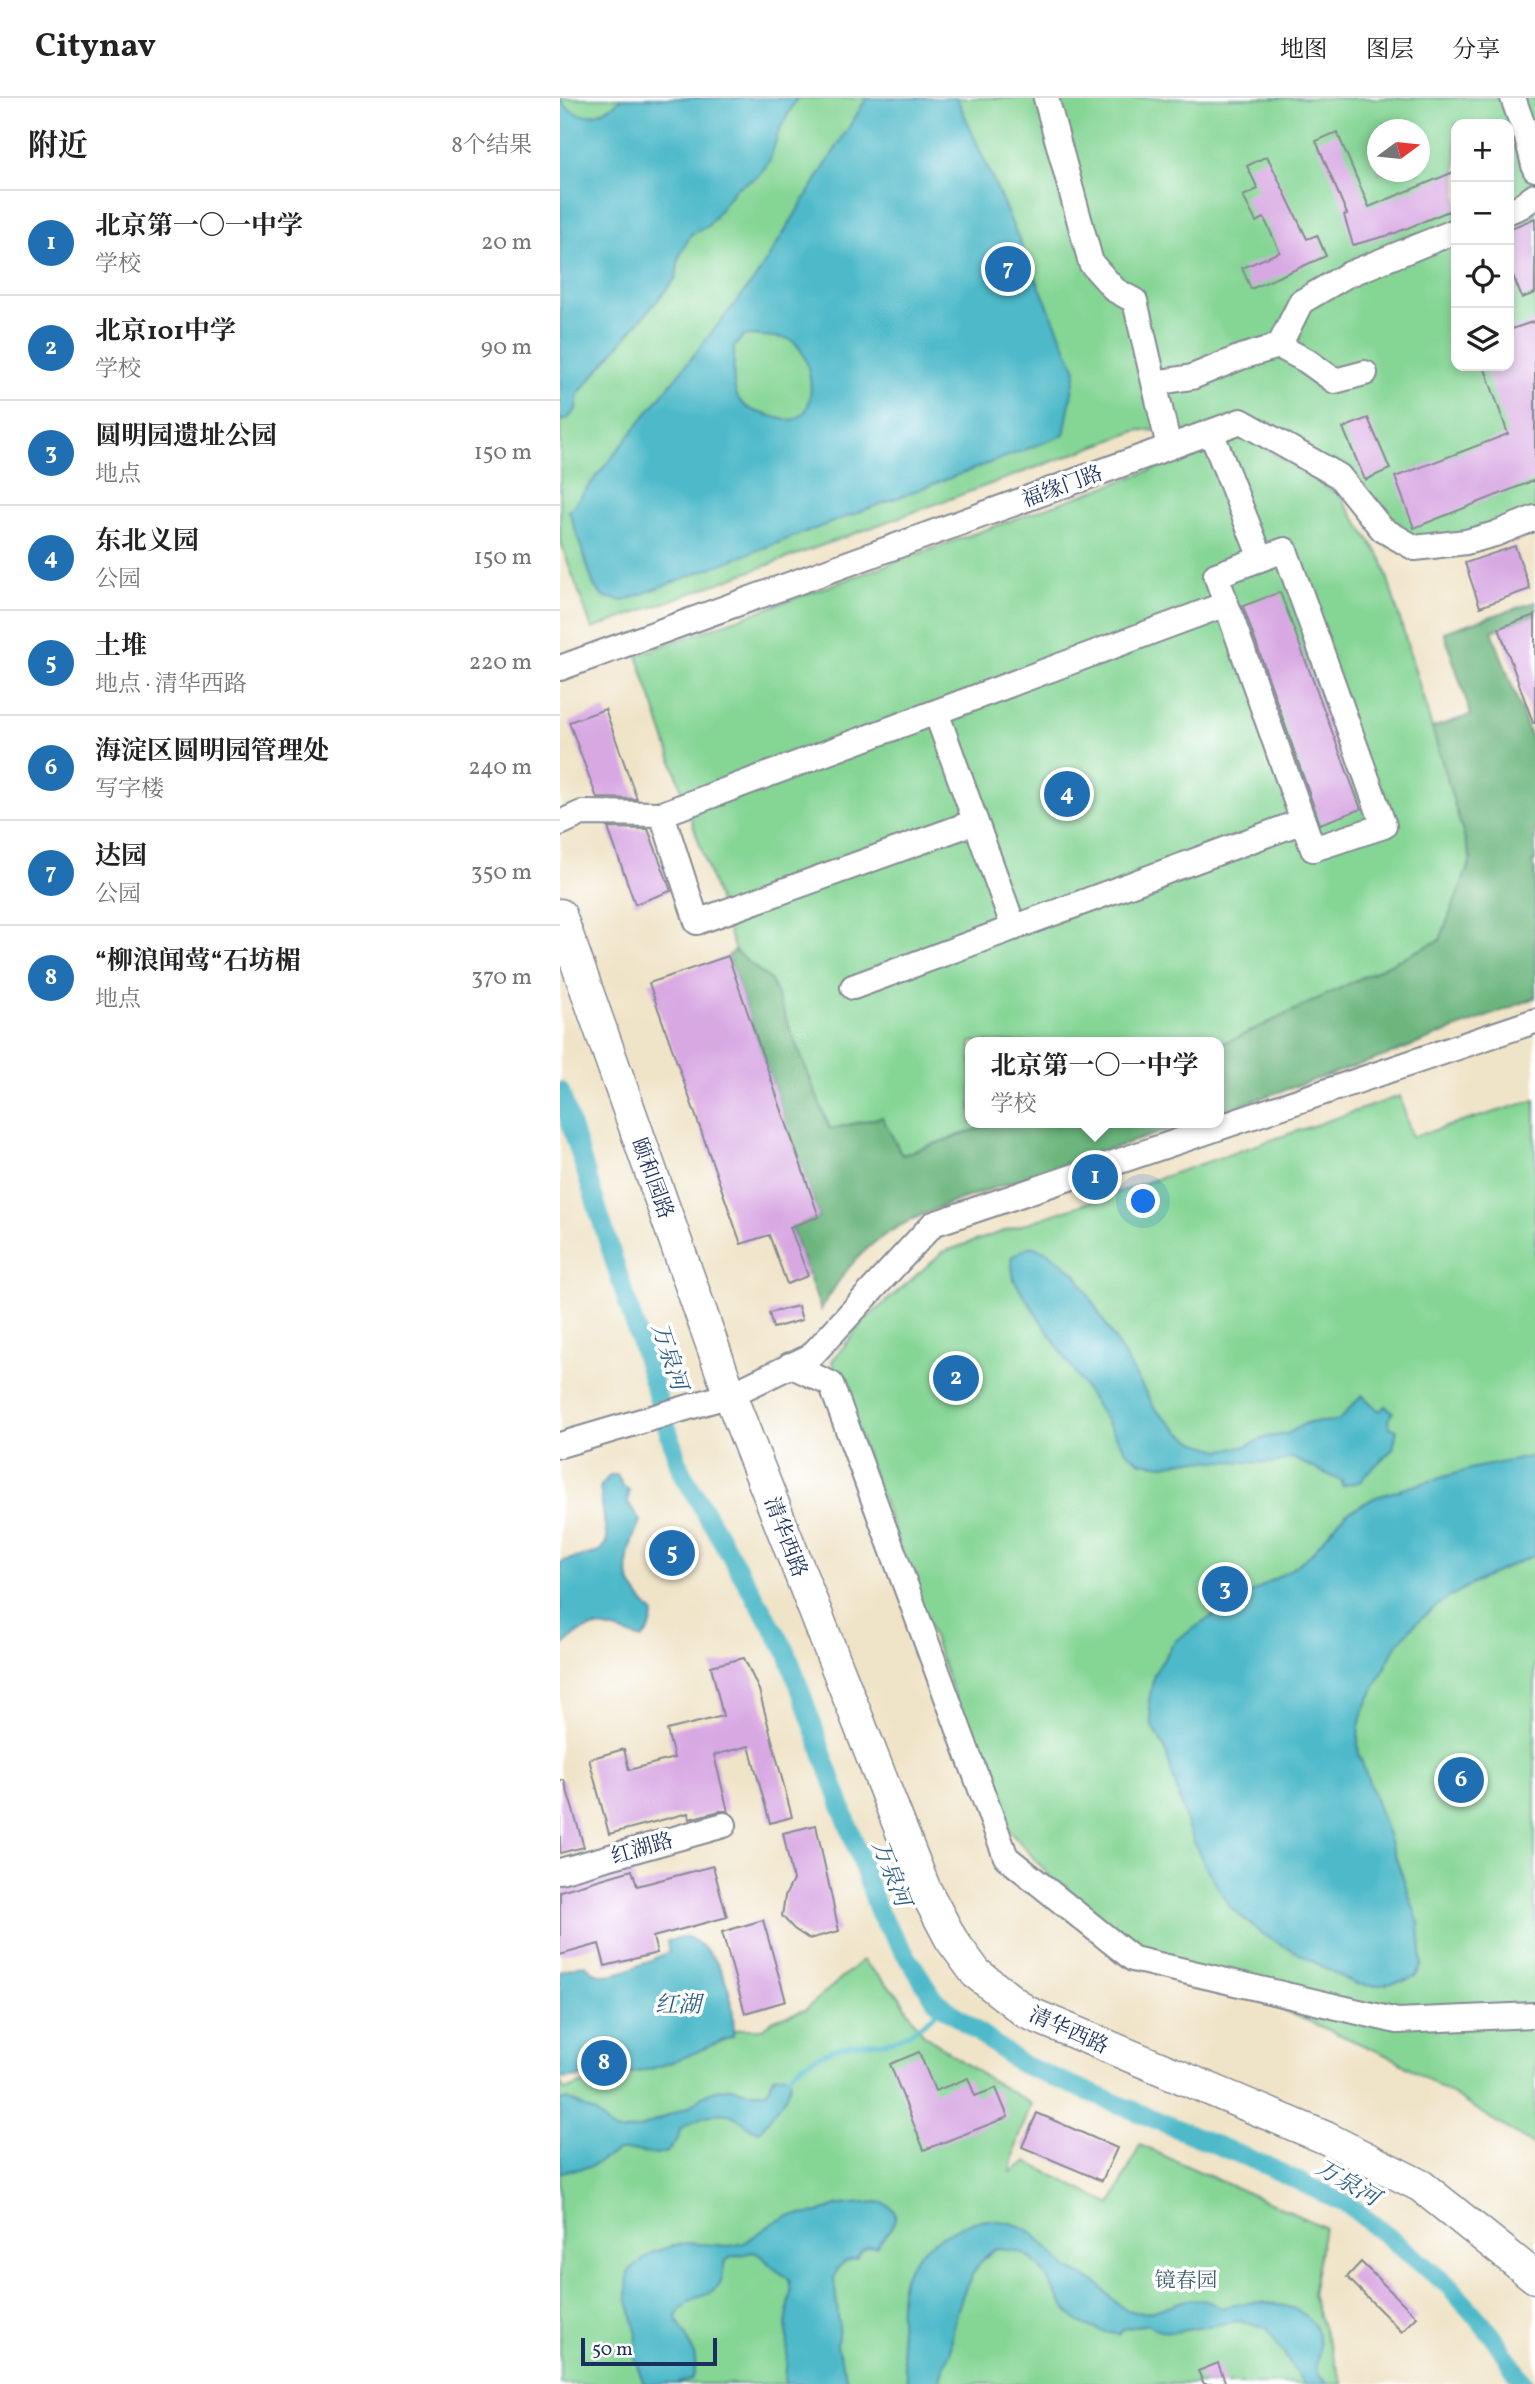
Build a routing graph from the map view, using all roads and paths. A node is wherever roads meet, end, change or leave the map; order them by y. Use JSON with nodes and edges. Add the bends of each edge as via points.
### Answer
{"nodes":[{"id":1,"x":1046,"y":98,"type":"edge"},
{"id":2,"x":1513,"y":98,"type":"edge"},
{"id":3,"x":1531,"y":135,"type":"edge"},
{"id":4,"x":1535,"y":169,"type":"edge"},
{"id":5,"x":1535,"y":196,"type":"edge"},
{"id":6,"x":1514,"y":209,"type":"edge"},
{"id":7,"x":1451,"y":234,"type":"edge"},
{"id":8,"x":1279,"y":346,"type":"junction"},
{"id":9,"x":1365,"y":373,"type":"dead end"},
{"id":10,"x":1154,"y":383,"type":"junction"},
{"id":11,"x":1211,"y":432,"type":"junction"},
{"id":12,"x":1169,"y":446,"type":"junction"},
{"id":13,"x":1535,"y":518,"type":"edge"},
{"id":14,"x":1261,"y":558,"type":"junction"},
{"id":15,"x":1226,"y":604,"type":"junction"},
{"id":16,"x":560,"y":668,"type":"edge"},
{"id":17,"x":936,"y":712,"type":"junction"},
{"id":18,"x":662,"y":814,"type":"junction"},
{"id":19,"x":1303,"y":821,"type":"junction"},
{"id":20,"x":975,"y":822,"type":"junction"},
{"id":21,"x":560,"y":823,"type":"edge"},
{"id":22,"x":560,"y":915,"type":"edge"},
{"id":23,"x":1014,"y":928,"type":"junction"},
{"id":24,"x":853,"y":987,"type":"dead end"},
{"id":25,"x":1535,"y":1021,"type":"edge"},
{"id":26,"x":1224,"y":1126,"type":"edge"},
{"id":27,"x":1218,"y":1128,"type":"edge"},
{"id":28,"x":790,"y":1365,"type":"junction"},
{"id":29,"x":730,"y":1395,"type":"junction"},
{"id":30,"x":560,"y":1445,"type":"edge"},
{"id":31,"x":724,"y":1825,"type":"dead end"},
{"id":32,"x":560,"y":1871,"type":"edge"},
{"id":33,"x":1535,"y":2015,"type":"edge"},
{"id":34,"x":1535,"y":2277,"type":"edge"}],
"edges":[{"from":1,"to":10,"type":"street","via":[[1091,263],[1115,290],[1135,301]]},
{"from":2,"to":3,"type":"street"},
{"from":3,"to":4,"type":"street"},
{"from":5,"to":6,"type":"street"},
{"from":7,"to":8,"type":"street","via":[[1347,275],[1301,302]]},
{"from":8,"to":9,"type":"street","via":[[1335,381]]},
{"from":8,"to":10,"type":"street","via":[[1192,377]]},
{"from":10,"to":12,"type":"street"},
{"from":11,"to":12,"type":"street","name":"福缘门路"},
{"from":11,"to":13,"type":"street","name":"福缘门路","via":[[1241,421],[1339,476],[1382,529],[1415,548],[1466,542]]},
{"from":11,"to":14,"type":"street"},
{"from":12,"to":16,"type":"street","name":"福缘门路"},
{"from":14,"to":15,"type":"street","via":[[1216,575]]},
{"from":14,"to":19,"type":"street","via":[[1285,550],[1384,826],[1313,849]]},
{"from":15,"to":17,"type":"street"},
{"from":15,"to":19,"type":"street"},
{"from":17,"to":18,"type":"street"},
{"from":17,"to":20,"type":"street"},
{"from":18,"to":20,"type":"street","via":[[697,922]]},
{"from":18,"to":21,"type":"street","via":[[582,813]]},
{"from":19,"to":23,"type":"street"},
{"from":20,"to":23,"type":"street"},
{"from":22,"to":29,"type":"main road","name":"颐和园路"},
{"from":23,"to":24,"type":"street"},
{"from":25,"to":26,"type":"street"},
{"from":27,"to":28,"type":"street","via":[[933,1224],[811,1356]]},
{"from":28,"to":29,"type":"street"},
{"from":28,"to":33,"type":"street","via":[[831,1384],[1006,1857],[1133,1959],[1397,2021]]},
{"from":29,"to":30,"type":"street"},
{"from":29,"to":34,"type":"main road","name":"清华西路","via":[[924,1888],[951,1939],[976,1973],[1026,2012],[1326,2138],[1421,2186]]},
{"from":31,"to":32,"type":"street","name":"红湖路"}]}
